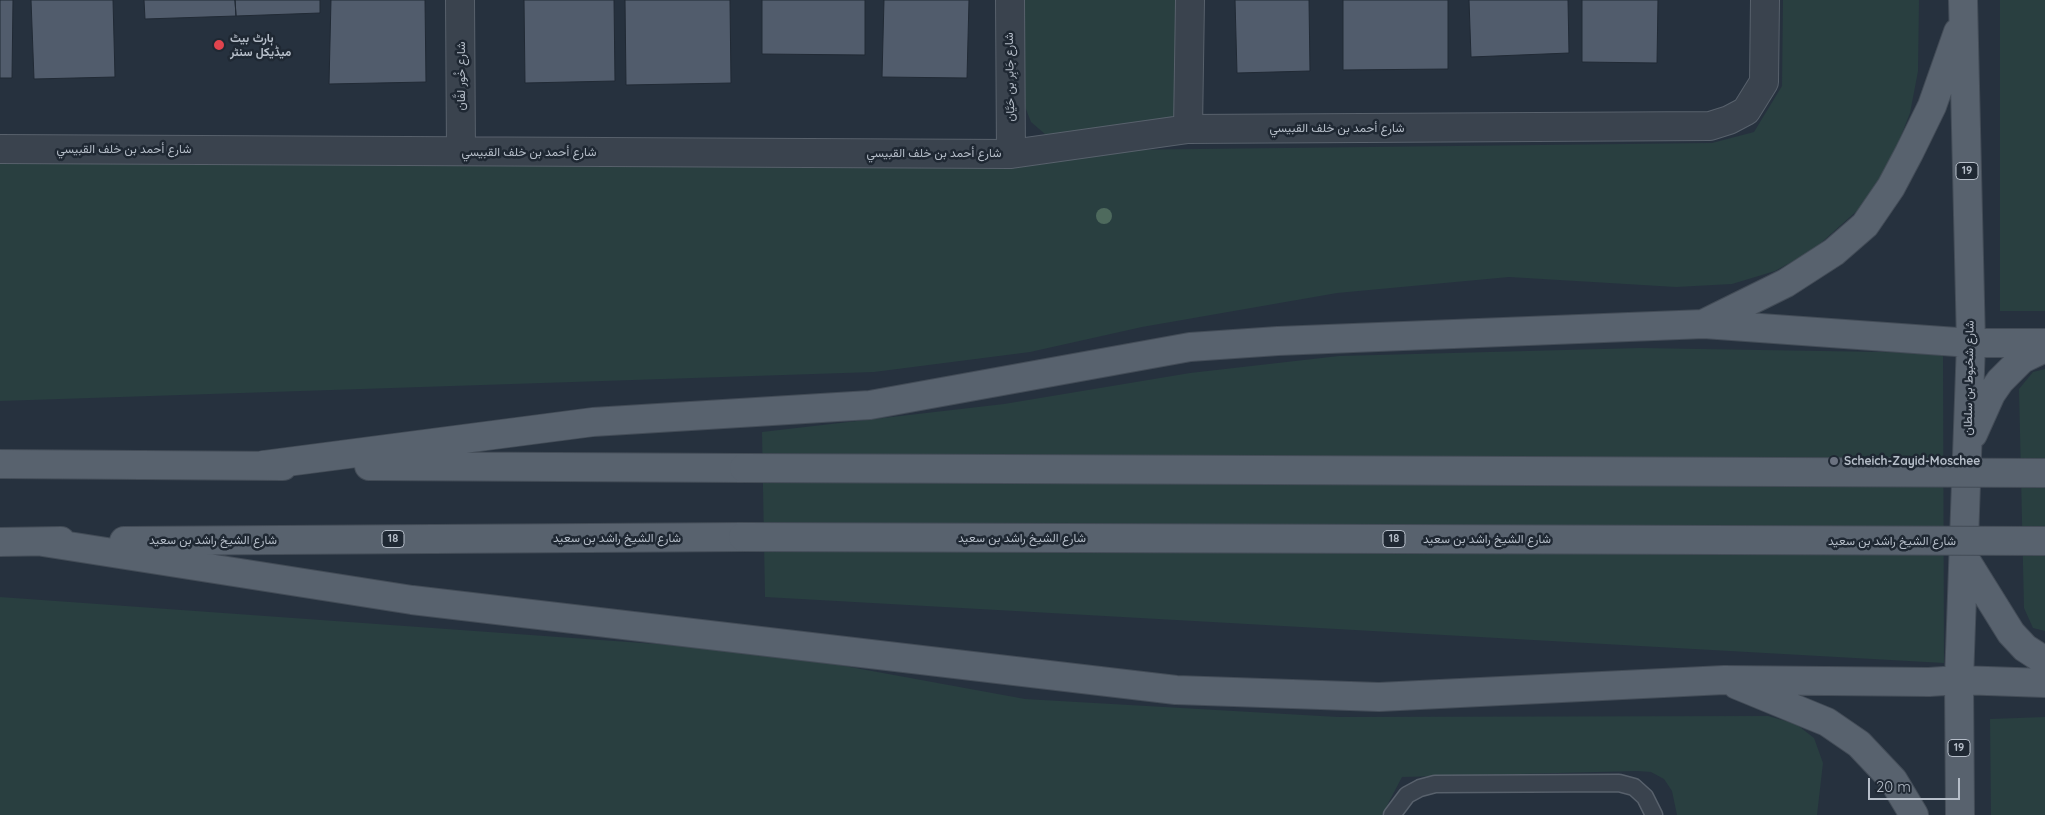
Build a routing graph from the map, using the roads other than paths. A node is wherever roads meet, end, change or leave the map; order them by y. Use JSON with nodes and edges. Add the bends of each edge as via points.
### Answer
{"nodes":[{"id":1,"x":460,"y":0,"type":"edge"},
{"id":2,"x":1010,"y":0,"type":"edge"},
{"id":3,"x":1190,"y":0,"type":"edge"},
{"id":4,"x":1764,"y":0,"type":"edge"},
{"id":5,"x":1963,"y":8,"type":"edge"},
{"id":6,"x":1188,"y":128,"type":"junction"},
{"id":7,"x":0,"y":149,"type":"edge"},
{"id":8,"x":462,"y":151,"type":"junction"},
{"id":9,"x":1011,"y":154,"type":"junction"},
{"id":10,"x":1704,"y":324,"type":"junction"},
{"id":11,"x":1971,"y":343,"type":"junction"},
{"id":12,"x":2045,"y":343,"type":"edge"},
{"id":13,"x":2045,"y":348,"type":"edge"},
{"id":14,"x":1968,"y":444,"type":"junction"},
{"id":15,"x":0,"y":464,"type":"edge"},
{"id":16,"x":264,"y":465,"type":"junction"},
{"id":17,"x":2045,"y":473,"type":"edge"},
{"id":18,"x":2045,"y":541,"type":"edge"},
{"id":19,"x":0,"y":542,"type":"edge"},
{"id":20,"x":43,"y":542,"type":"junction"},
{"id":21,"x":1965,"y":559,"type":"junction"},
{"id":22,"x":2045,"y":661,"type":"edge"},
{"id":23,"x":1724,"y":680,"type":"junction"},
{"id":24,"x":1959,"y":680,"type":"junction"},
{"id":25,"x":2045,"y":683,"type":"edge"},
{"id":26,"x":1392,"y":815,"type":"edge"},
{"id":27,"x":1654,"y":815,"type":"edge"},
{"id":28,"x":1914,"y":815,"type":"edge"},
{"id":29,"x":1960,"y":815,"type":"edge"}],
"edges":[{"from":1,"to":8,"type":"street","name":"شارع خُور لفَّان"},
{"from":2,"to":9,"type":"street","name":"شارع جَابِر بن حَيَّان"},
{"from":3,"to":6,"type":"street"},
{"from":4,"to":6,"type":"street","name":"شارع أحمد بن خلف القبيسي","via":[[1764,82],[1746,111],[1710,126]]},
{"from":5,"to":10,"type":"main road","via":[[1932,106],[1892,187],[1865,225],[1834,252],[1786,282]]},
{"from":5,"to":11,"type":"main road","name":"شارع شخبوط بن سلطان","number":"19"},
{"from":6,"to":9,"type":"street","name":"شارع أحمد بن خلف القبيسي"},
{"from":7,"to":8,"type":"street","name":"شارع أحمد بن خلف القبيسي"},
{"from":8,"to":9,"type":"street","name":"شارع أحمد بن خلف القبيسي"},
{"from":10,"to":11,"type":"main road"},
{"from":10,"to":16,"type":"main road","via":[[1190,347],[870,405],[593,422]]},
{"from":11,"to":12,"type":"main road"},
{"from":11,"to":14,"type":"main road","name":"شارع شخبوط بن سلطان","number":"19"},
{"from":13,"to":14,"type":"main road","via":[[2022,359],[2000,381]]},
{"from":14,"to":21,"type":"main road","name":"شارع شخبوط بن سلطان","number":"19"},
{"from":15,"to":16,"type":"main road"},
{"from":16,"to":17,"type":"main road","bridge":true},
{"from":18,"to":20,"type":"main road","name":"شارع الشيخ راشد بن سعيد","number":"18","bridge":true,"via":[[743,537]]},
{"from":19,"to":20,"type":"main road","name":"شارع الشيخ راشد بن سعيد","number":"18"},
{"from":20,"to":23,"type":"main road","via":[[412,600],[1176,690],[1379,697]]},
{"from":21,"to":22,"type":"main road","via":[[2011,633],[2025,648]]},
{"from":21,"to":24,"type":"main road","name":"شارع شخبوط بن سلطان","number":"19"},
{"from":23,"to":24,"type":"main road"},
{"from":23,"to":28,"type":"main road","via":[[1827,722],[1859,744],[1884,769]]},
{"from":24,"to":25,"type":"main road"},
{"from":24,"to":29,"type":"main road","name":"شارع شخبوط بن سلطان","number":"19"},
{"from":26,"to":27,"type":"lane","via":[[1407,795],[1435,784],[1619,783],[1634,787],[1646,797]]}]}
